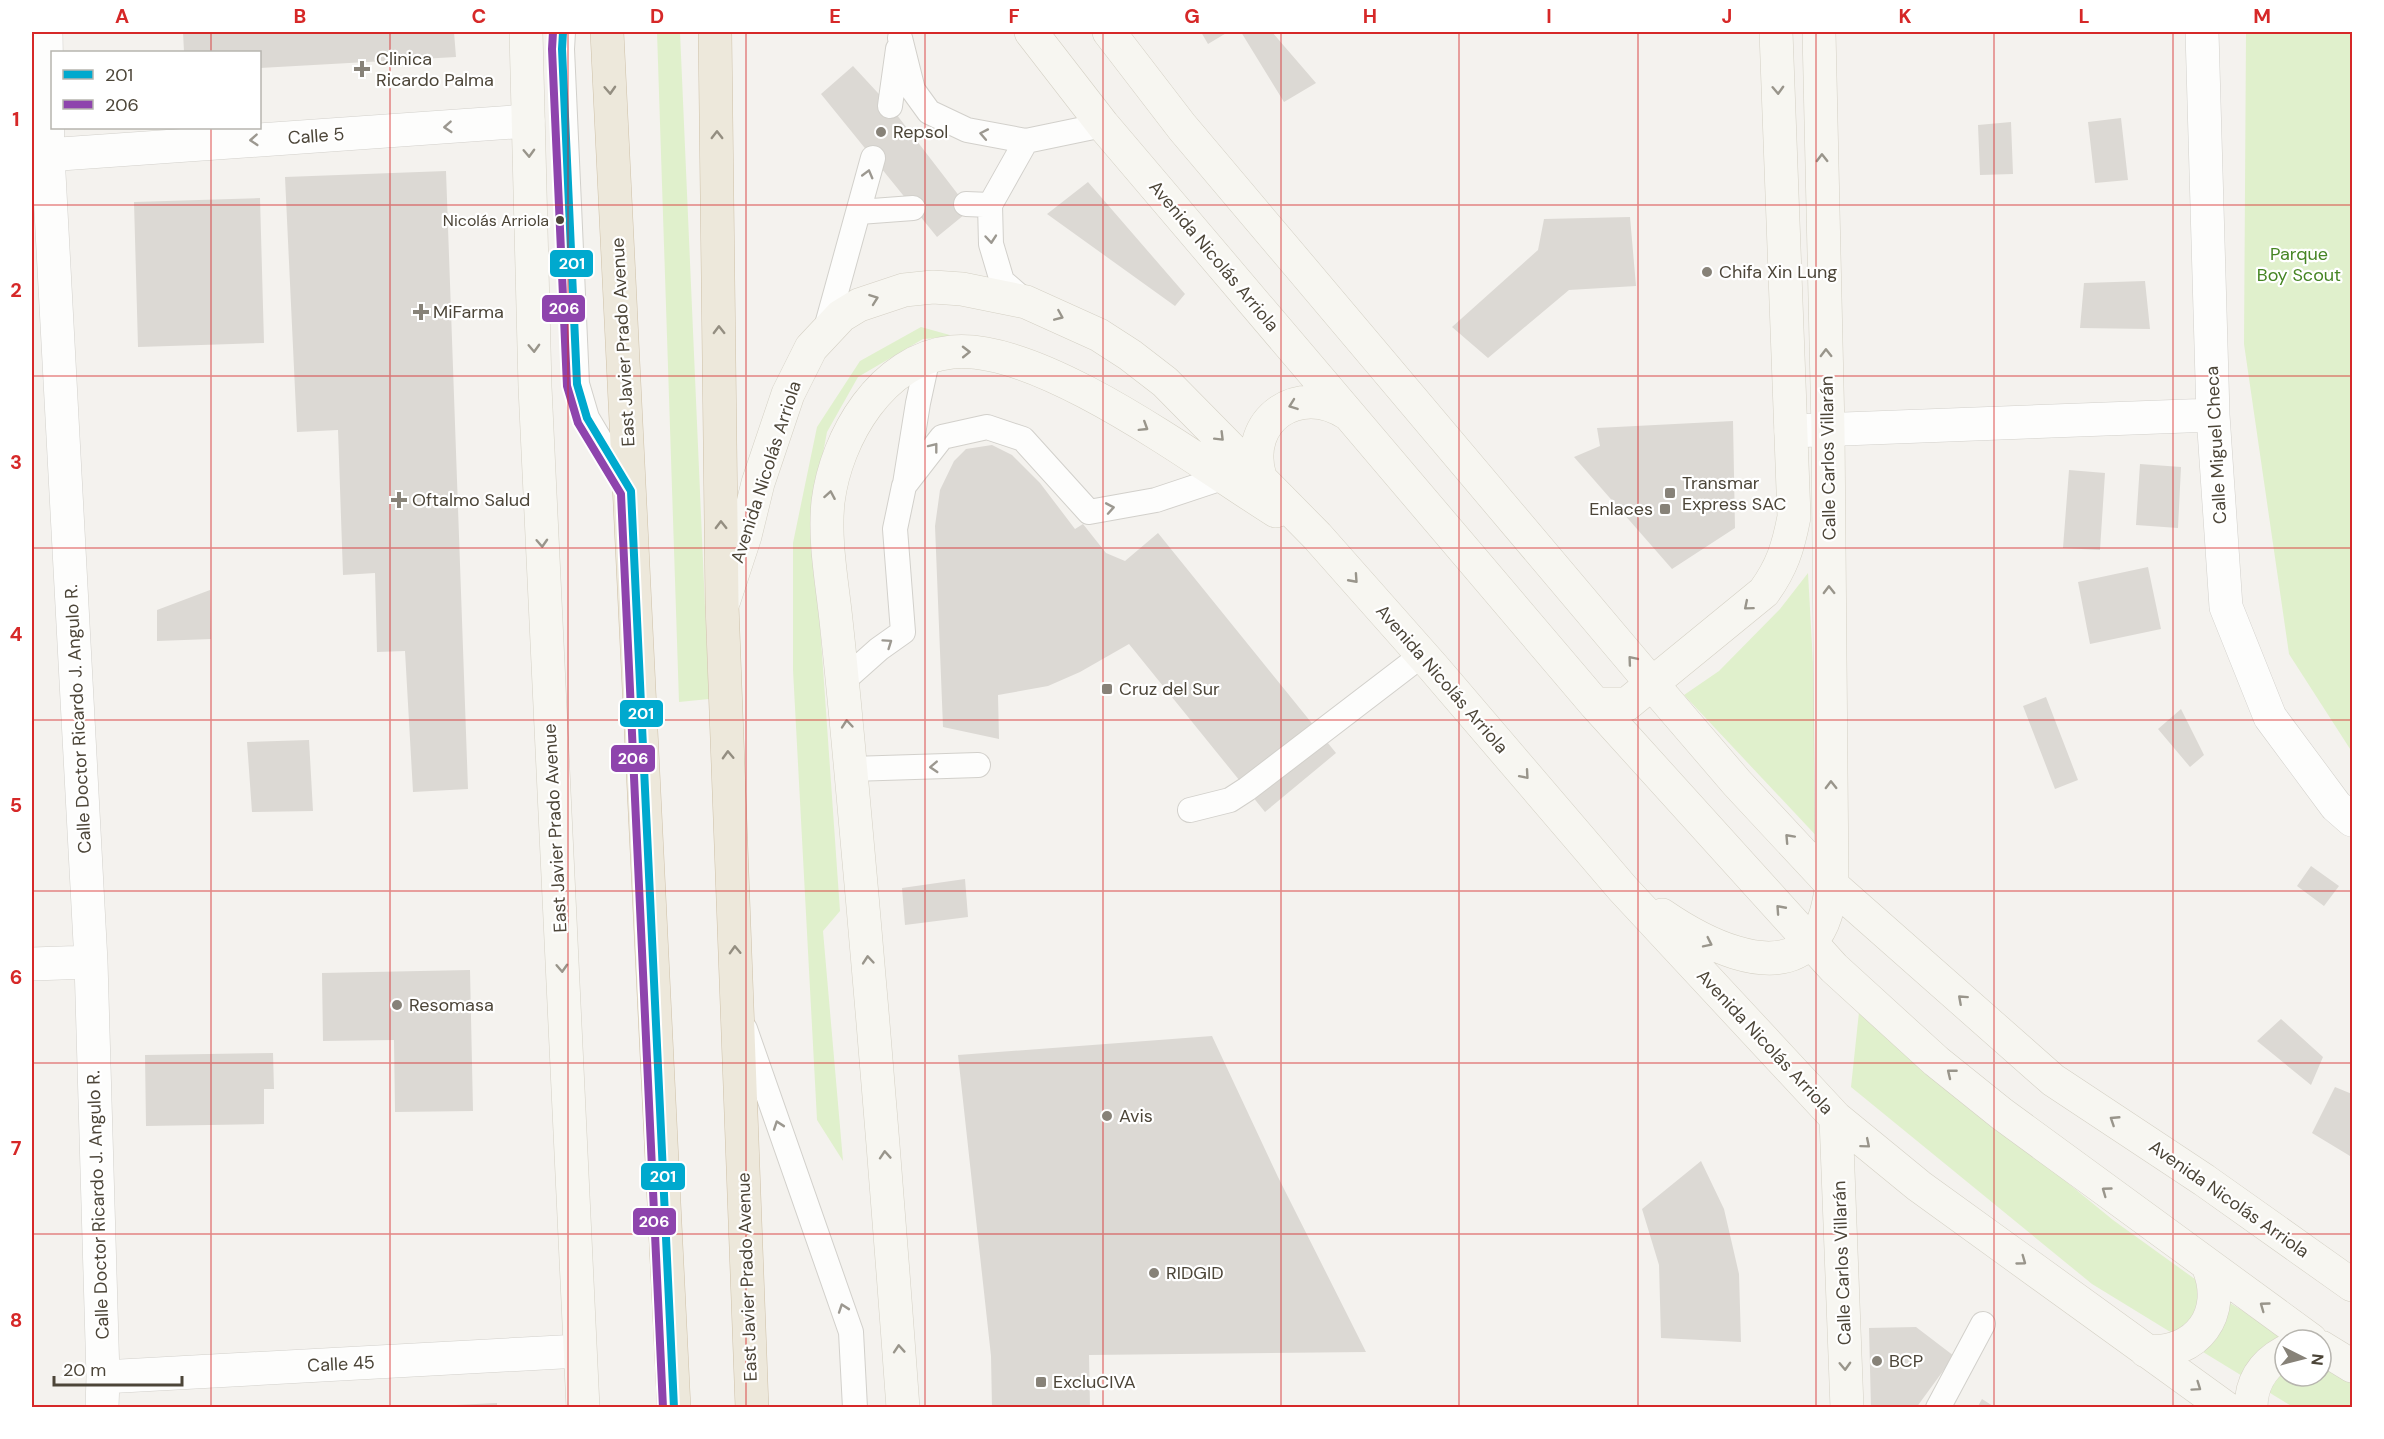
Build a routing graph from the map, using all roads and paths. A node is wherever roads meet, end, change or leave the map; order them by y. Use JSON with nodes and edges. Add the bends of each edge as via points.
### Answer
{"nodes":[{"id":1,"x":46,"y":32,"type":"edge"},
{"id":2,"x":526,"y":32,"type":"edge"},
{"id":3,"x":563,"y":32,"type":"edge"},
{"id":4,"x":607,"y":32,"type":"edge"},
{"id":5,"x":715,"y":32,"type":"edge"},
{"id":6,"x":1031,"y":32,"type":"edge"},
{"id":7,"x":1110,"y":32,"type":"edge"},
{"id":8,"x":1776,"y":32,"type":"edge"},
{"id":9,"x":1819,"y":32,"type":"edge"},
{"id":10,"x":2202,"y":32,"type":"edge"},
{"id":11,"x":900,"y":35,"type":"edge"},
{"id":12,"x":890,"y":106,"type":"dead end"},
{"id":13,"x":528,"y":121,"type":"junction"},
{"id":14,"x":1103,"y":125,"type":"junction"},
{"id":15,"x":1026,"y":141,"type":"junction"},
{"id":16,"x":40,"y":155,"type":"edge"},
{"id":17,"x":873,"y":158,"type":"dead end"},
{"id":18,"x":966,"y":204,"type":"dead end"},
{"id":19,"x":990,"y":205,"type":"junction"},
{"id":20,"x":913,"y":208,"type":"dead end"},
{"id":21,"x":859,"y":212,"type":"junction"},
{"id":22,"x":1026,"y":302,"type":"junction"},
{"id":23,"x":825,"y":332,"type":"junction"},
{"id":24,"x":928,"y":357,"type":"junction"},
{"id":25,"x":1348,"y":414,"type":"junction"},
{"id":26,"x":2213,"y":415,"type":"junction"},
{"id":27,"x":1791,"y":430,"type":"junction"},
{"id":28,"x":1828,"y":430,"type":"junction"},
{"id":29,"x":1260,"y":477,"type":"junction"},
{"id":30,"x":1222,"y":478,"type":"junction"},
{"id":31,"x":904,"y":486,"type":"junction"},
{"id":32,"x":631,"y":491,"type":"junction"},
{"id":33,"x":1317,"y":536,"type":"junction"},
{"id":34,"x":722,"y":604,"type":"junction"},
{"id":35,"x":1422,"y":655,"type":"junction"},
{"id":36,"x":843,"y":681,"type":"junction"},
{"id":37,"x":1653,"y":685,"type":"junction"},
{"id":38,"x":1595,"y":705,"type":"junction"},
{"id":39,"x":978,"y":765,"type":"dead end"},
{"id":40,"x":851,"y":769,"type":"junction"},
{"id":41,"x":1190,"y":810,"type":"dead end"},
{"id":42,"x":2352,"y":820,"type":"edge"},
{"id":43,"x":1832,"y":885,"type":"junction"},
{"id":44,"x":1623,"y":890,"type":"junction"},
{"id":45,"x":1811,"y":942,"type":"junction"},
{"id":46,"x":91,"y":962,"type":"junction"},
{"id":47,"x":32,"y":964,"type":"edge"},
{"id":48,"x":737,"y":1009,"type":"junction"},
{"id":49,"x":1836,"y":1119,"type":"junction"},
{"id":50,"x":2208,"y":1266,"type":"junction"},
{"id":51,"x":2352,"y":1285,"type":"edge"},
{"id":52,"x":1983,"y":1324,"type":"dead end"},
{"id":53,"x":2295,"y":1328,"type":"edge"},
{"id":54,"x":579,"y":1351,"type":"junction"},
{"id":55,"x":2146,"y":1351,"type":"junction"},
{"id":56,"x":2273,"y":1360,"type":"edge"},
{"id":57,"x":102,"y":1392,"type":"edge"},
{"id":58,"x":583,"y":1407,"type":"edge"},
{"id":59,"x":675,"y":1407,"type":"edge"},
{"id":60,"x":752,"y":1407,"type":"edge"},
{"id":61,"x":855,"y":1407,"type":"edge"},
{"id":62,"x":903,"y":1407,"type":"edge"},
{"id":63,"x":1847,"y":1407,"type":"edge"},
{"id":64,"x":1938,"y":1407,"type":"edge"},
{"id":65,"x":2226,"y":1407,"type":"edge"},
{"id":66,"x":2251,"y":1407,"type":"edge"}],
"edges":[{"from":1,"to":16,"type":"street","name":"Calle Doctor Ricardo J. Angulo R."},
{"from":2,"to":13,"type":"main road","name":"East Javier Prado Avenue"},
{"from":3,"to":32,"type":"lane","via":[[577,384],[586,418]]},
{"from":4,"to":32,"type":"highway","name":"East Javier Prado Avenue","one_way":true},
{"from":34,"to":5,"type":"highway","name":"East Javier Prado Avenue","one_way":true},
{"from":6,"to":14,"type":"main road","name":"Avenida Nicolás Arriola"},
{"from":37,"to":7,"type":"main road","name":"Avenida Nicolás Arriola","one_way":true,"via":[[1190,136]]},
{"from":8,"to":27,"type":"main road","name":"Calle Carlos Villarán","one_way":true},
{"from":28,"to":9,"type":"main road","name":"Calle Carlos Villarán","one_way":true},
{"from":10,"to":26,"type":"street","name":"Calle Miguel Checa"},
{"from":11,"to":12,"type":"lane"},
{"from":15,"to":11,"type":"lane","one_way":true,"via":[[967,130],[929,112],[913,90]]},
{"from":13,"to":16,"type":"street","name":"Calle 5","one_way":true},
{"from":13,"to":54,"type":"main road","name":"East Javier Prado Avenue","one_way":true,"via":[[535,387]]},
{"from":14,"to":15,"type":"lane"},
{"from":14,"to":25,"type":"main road","name":"Avenida Nicolás Arriola"},
{"from":15,"to":19,"type":"lane"},
{"from":16,"to":46,"type":"street","name":"Calle Doctor Ricardo J. Angulo R."},
{"from":21,"to":17,"type":"lane","one_way":true},
{"from":18,"to":19,"type":"lane"},
{"from":19,"to":22,"type":"lane","one_way":true,"via":[[991,244],[1002,281]]},
{"from":20,"to":21,"type":"lane"},
{"from":21,"to":23,"type":"lane"},
{"from":23,"to":22,"type":"main road","name":"Avenida Nicolás Arriola","one_way":true,"via":[[860,305],[904,290],[963,289]]},
{"from":22,"to":29,"type":"main road","name":"Avenida Nicolás Arriola","one_way":true,"via":[[1099,335],[1148,368]]},
{"from":23,"to":34,"type":"main road","name":"Avenida Nicolás Arriola","via":[[811,348],[788,394]]},
{"from":24,"to":30,"type":"main road","one_way":true,"via":[[974,351],[1020,362],[1114,408]]},
{"from":24,"to":31,"type":"lane"},
{"from":36,"to":24,"type":"main road","one_way":true,"via":[[828,553],[828,501],[839,458],[862,411],[894,376]]},
{"from":25,"to":29,"type":"main road","one_way":true,"via":[[1333,405],[1314,401],[1296,403],[1279,411],[1258,441]]},
{"from":25,"to":38,"type":"main road","name":"Avenida Nicolás Arriola"},
{"from":26,"to":28,"type":"street"},
{"from":26,"to":42,"type":"street","name":"Calle Miguel Checa","via":[[2226,608],[2270,717],[2336,806]]},
{"from":27,"to":28,"type":"street"},
{"from":27,"to":37,"type":"main road","name":"Calle Carlos Villarán","one_way":true,"via":[[1794,518],[1787,551],[1776,575],[1764,592]]},
{"from":43,"to":28,"type":"main road","name":"Calle Carlos Villarán","one_way":true},
{"from":29,"to":33,"type":"main road","name":"Avenida Nicolás Arriola"},
{"from":31,"to":30,"type":"lane","one_way":true,"via":[[942,437],[987,427],[1023,438],[1089,512],[1156,500]]},
{"from":30,"to":33,"type":"main road"},
{"from":36,"to":31,"type":"lane","one_way":true,"via":[[903,632],[895,529]]},
{"from":32,"to":59,"type":"highway","name":"East Javier Prado Avenue"},
{"from":33,"to":35,"type":"main road","name":"Avenida Nicolás Arriola","one_way":true},
{"from":48,"to":34,"type":"highway","name":"East Javier Prado Avenue","one_way":true},
{"from":35,"to":41,"type":"lane","via":[[1247,789],[1230,800]]},
{"from":35,"to":44,"type":"main road","name":"Avenida Nicolás Arriola","one_way":true},
{"from":40,"to":36,"type":"main road","one_way":true},
{"from":37,"to":38,"type":"main road","name":"Calle Carlos Villarán","via":[[1627,704]]},
{"from":43,"to":37,"type":"main road","name":"Avenida Nicolás Arriola","one_way":true},
{"from":45,"to":38,"type":"main road","name":"Avenida Nicolás Arriola","one_way":true},
{"from":39,"to":40,"type":"lane","one_way":true},
{"from":62,"to":40,"type":"main road","one_way":true},
{"from":43,"to":45,"type":"main road","name":"Calle Carlos Villarán","via":[[1824,921]]},
{"from":51,"to":43,"type":"main road","name":"Avenida Nicolás Arriola","one_way":true,"via":[[2204,1179],[2053,1080]]},
{"from":44,"to":45,"type":"main road","one_way":true,"via":[[1690,934],[1732,952],[1771,957],[1794,952]]},
{"from":44,"to":49,"type":"main road","name":"Avenida Nicolás Arriola"},
{"from":50,"to":45,"type":"main road","name":"Avenida Nicolás Arriola","one_way":true,"via":[[1936,1061]]},
{"from":46,"to":47,"type":"street"},
{"from":46,"to":57,"type":"street","name":"Calle Doctor Ricardo J. Angulo R."},
{"from":48,"to":60,"type":"highway","name":"East Javier Prado Avenue"},
{"from":61,"to":48,"type":"lane","one_way":true,"via":[[851,1332]]},
{"from":49,"to":55,"type":"main road","name":"Avenida Nicolás Arriola","one_way":true,"via":[[1919,1186]]},
{"from":49,"to":63,"type":"main road","name":"Calle Carlos Villarán","one_way":true},
{"from":53,"to":50,"type":"main road","name":"Avenida Nicolás Arriola","one_way":true},
{"from":50,"to":55,"type":"main road","via":[[2213,1277],[2214,1304],[2204,1328],[2184,1345]]},
{"from":52,"to":64,"type":"lane"},
{"from":54,"to":57,"type":"street","name":"Calle 45"},
{"from":54,"to":58,"type":"main road","name":"East Javier Prado Avenue"},
{"from":55,"to":65,"type":"main road","name":"Avenida Nicolás Arriola","one_way":true},
{"from":56,"to":66,"type":"main road","via":[[2260,1374],[2251,1395]]}]}
